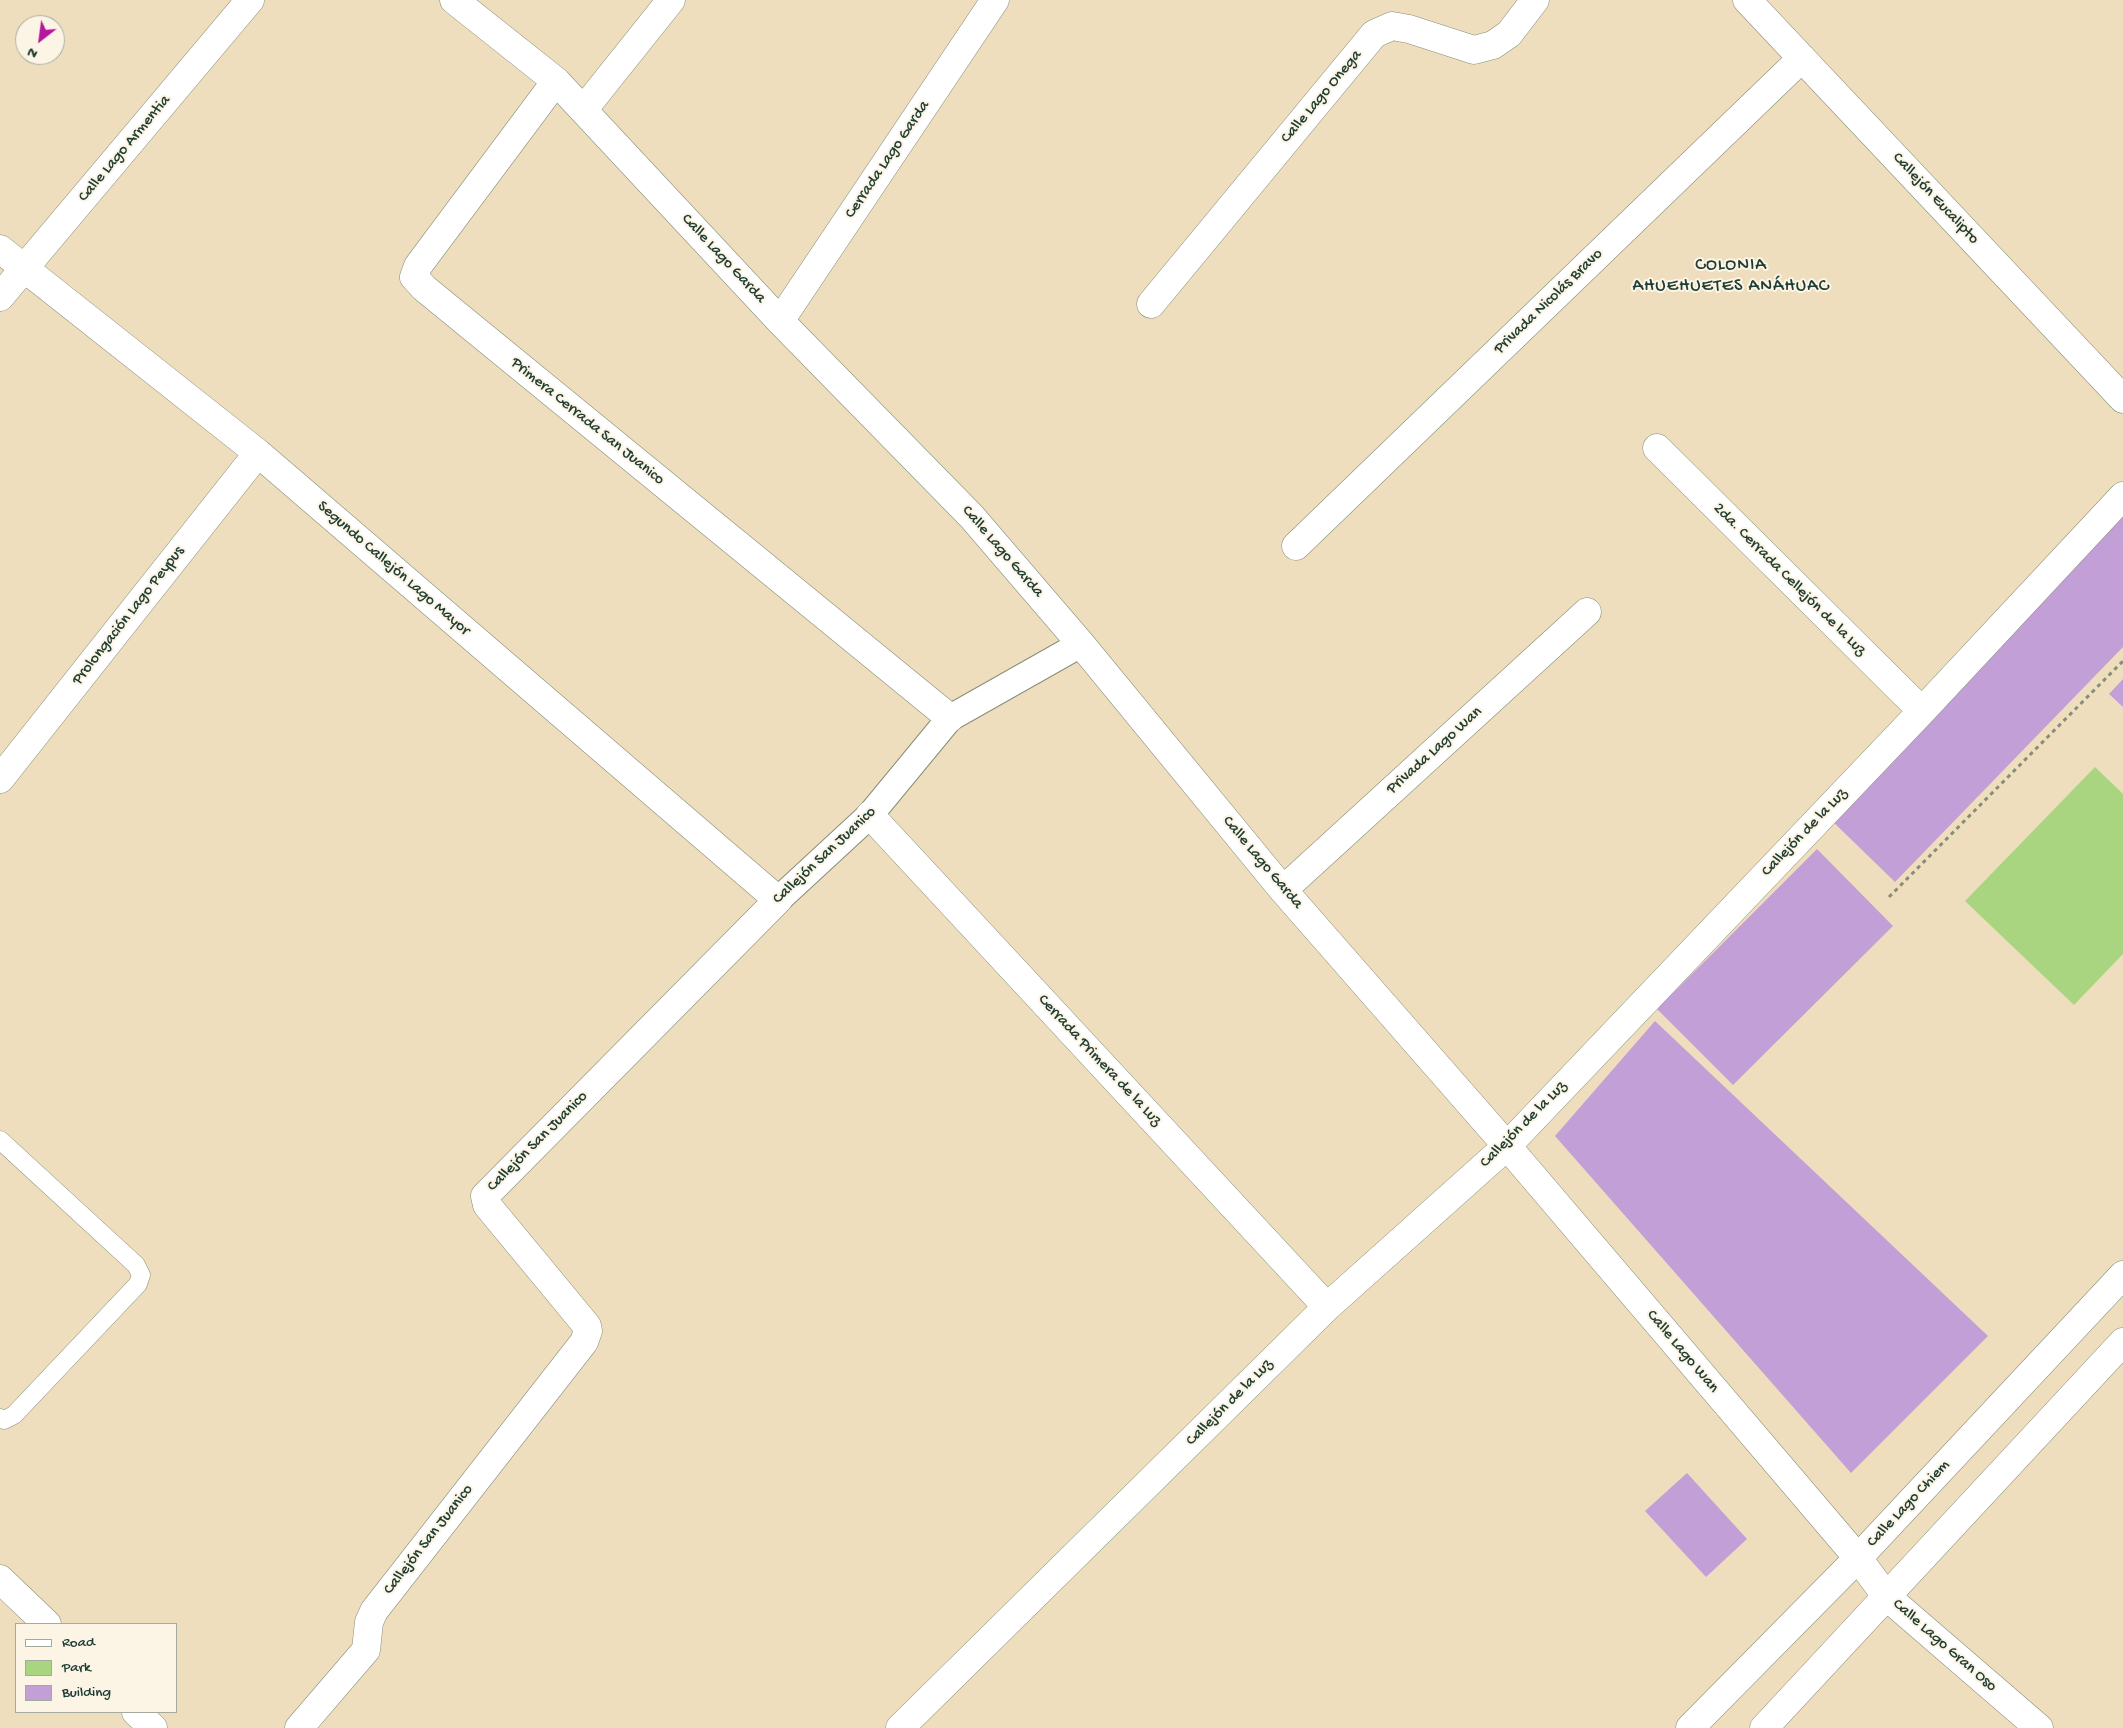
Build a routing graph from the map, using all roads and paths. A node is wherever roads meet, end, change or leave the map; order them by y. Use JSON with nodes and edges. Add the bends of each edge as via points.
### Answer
{"nodes":[{"id":1,"x":250,"y":0,"type":"edge"},
{"id":2,"x":454,"y":0,"type":"edge"},
{"id":3,"x":670,"y":0,"type":"edge"},
{"id":4,"x":995,"y":0,"type":"edge"},
{"id":5,"x":1535,"y":0,"type":"edge"},
{"id":6,"x":1747,"y":0,"type":"edge"},
{"id":7,"x":1802,"y":58,"type":"junction"},
{"id":8,"x":556,"y":80,"type":"junction"},
{"id":9,"x":584,"y":109,"type":"junction"},
{"id":10,"x":0,"y":249,"type":"edge"},
{"id":11,"x":25,"y":269,"type":"junction"},
{"id":12,"x":0,"y":297,"type":"edge"},
{"id":13,"x":1151,"y":304,"type":"dead end"},
{"id":14,"x":780,"y":321,"type":"junction"},
{"id":15,"x":2123,"y":399,"type":"edge"},
{"id":16,"x":1656,"y":448,"type":"dead end"},
{"id":17,"x":258,"y":452,"type":"junction"},
{"id":18,"x":2123,"y":496,"type":"edge"},
{"id":19,"x":1296,"y":546,"type":"dead end"},
{"id":20,"x":1587,"y":612,"type":"dead end"},
{"id":21,"x":1081,"y":644,"type":"junction"},
{"id":22,"x":2123,"y":661,"type":"edge"},
{"id":23,"x":1922,"y":711,"type":"junction"},
{"id":24,"x":950,"y":718,"type":"junction"},
{"id":25,"x":0,"y":779,"type":"edge"},
{"id":26,"x":870,"y":815,"type":"junction"},
{"id":27,"x":1283,"y":890,"type":"junction"},
{"id":28,"x":1889,"y":897,"type":"dead end"},
{"id":29,"x":778,"y":900,"type":"junction"},
{"id":30,"x":0,"y":1140,"type":"edge"},
{"id":31,"x":1507,"y":1146,"type":"junction"},
{"id":32,"x":2123,"y":1275,"type":"edge"},
{"id":33,"x":1327,"y":1307,"type":"junction"},
{"id":34,"x":2123,"y":1342,"type":"edge"},
{"id":35,"x":0,"y":1418,"type":"edge"},
{"id":36,"x":1858,"y":1558,"type":"junction"},
{"id":37,"x":0,"y":1578,"type":"edge"},
{"id":38,"x":1886,"y":1596,"type":"junction"},
{"id":39,"x":46,"y":1623,"type":"edge"},
{"id":40,"x":137,"y":1713,"type":"edge"},
{"id":41,"x":152,"y":1728,"type":"edge"},
{"id":42,"x":300,"y":1728,"type":"edge"},
{"id":43,"x":900,"y":1728,"type":"edge"},
{"id":44,"x":1690,"y":1728,"type":"edge"},
{"id":45,"x":1764,"y":1728,"type":"edge"},
{"id":46,"x":2039,"y":1728,"type":"edge"}],
"edges":[{"from":1,"to":11,"type":"street","name":"Calle Lago Armentia"},
{"from":2,"to":8,"type":"street","name":"Calle Lago Garda"},
{"from":3,"to":9,"type":"street"},
{"from":4,"to":14,"type":"street","name":"Cerrada Lago Garda"},
{"from":5,"to":13,"type":"street","name":"Calle Lago Onega","via":[[1509,34],[1493,45],[1474,50],[1392,26],[1374,34]]},
{"from":6,"to":7,"type":"street","name":"Callejón Eucalipto"},
{"from":7,"to":15,"type":"street","name":"Callejón Eucalipto"},
{"from":7,"to":19,"type":"street","name":"Privada Nicolás Bravo"},
{"from":8,"to":9,"type":"street","name":"Calle Lago Garda"},
{"from":8,"to":24,"type":"street","name":"Primera Cerrada San Juanico","via":[[418,266],[414,277]]},
{"from":9,"to":14,"type":"street","name":"Calle Lago Garda"},
{"from":10,"to":11,"type":"street","name":"Segundo Callejón Lago Mayor"},
{"from":11,"to":12,"type":"street","name":"Calle Lago Armentia"},
{"from":11,"to":17,"type":"street","name":"Segundo Callejón Lago Mayor"},
{"from":14,"to":21,"type":"street","name":"Calle Lago Garda","via":[[972,516]]},
{"from":16,"to":23,"type":"street","name":"2da. Cerrada Cellejón de la Luz"},
{"from":17,"to":25,"type":"street","name":"Prolongación Lago Peypus"},
{"from":17,"to":29,"type":"street","name":"Segundo Callejón Lago Mayor"},
{"from":18,"to":23,"type":"street","name":"Callejón de la Luz"},
{"from":20,"to":27,"type":"street","name":"Privada Lago Wan"},
{"from":21,"to":24,"type":"street","name":"Callejón San Juanico"},
{"from":21,"to":27,"type":"street","name":"Calle Lago Garda"},
{"from":22,"to":28,"type":"path"},
{"from":23,"to":31,"type":"street","name":"Callejón de la Luz"},
{"from":24,"to":26,"type":"street","name":"Callejón San Juanico"},
{"from":26,"to":29,"type":"street","name":"Callejón San Juanico"},
{"from":26,"to":33,"type":"street","name":"Cerrada Primera de la Luz"},
{"from":27,"to":31,"type":"street","name":"Calle Lago Garda"},
{"from":29,"to":42,"type":"street","name":"Callejón San Juanico","via":[[485,1196],[487,1204],[587,1326],[588,1332],[584,1342],[374,1610],[369,1622],[366,1650]]},
{"from":30,"to":35,"type":"lane","via":[[136,1265],[142,1275],[138,1284],[14,1415],[4,1420]]},
{"from":31,"to":33,"type":"street","name":"Callejón de la Luz"},
{"from":31,"to":36,"type":"street","name":"Calle Lago Wan"},
{"from":32,"to":36,"type":"street","name":"Calle Lago Chiem"},
{"from":33,"to":43,"type":"street","name":"Callejón de la Luz"},
{"from":34,"to":38,"type":"street"},
{"from":36,"to":38,"type":"street","name":"Calle Lago Gran Oso"},
{"from":36,"to":44,"type":"street","name":"Calle Lago Chiem"},
{"from":37,"to":39,"type":"street"},
{"from":38,"to":45,"type":"street"},
{"from":38,"to":46,"type":"street","name":"Calle Lago Gran Oso"},
{"from":40,"to":41,"type":"street"}]}
